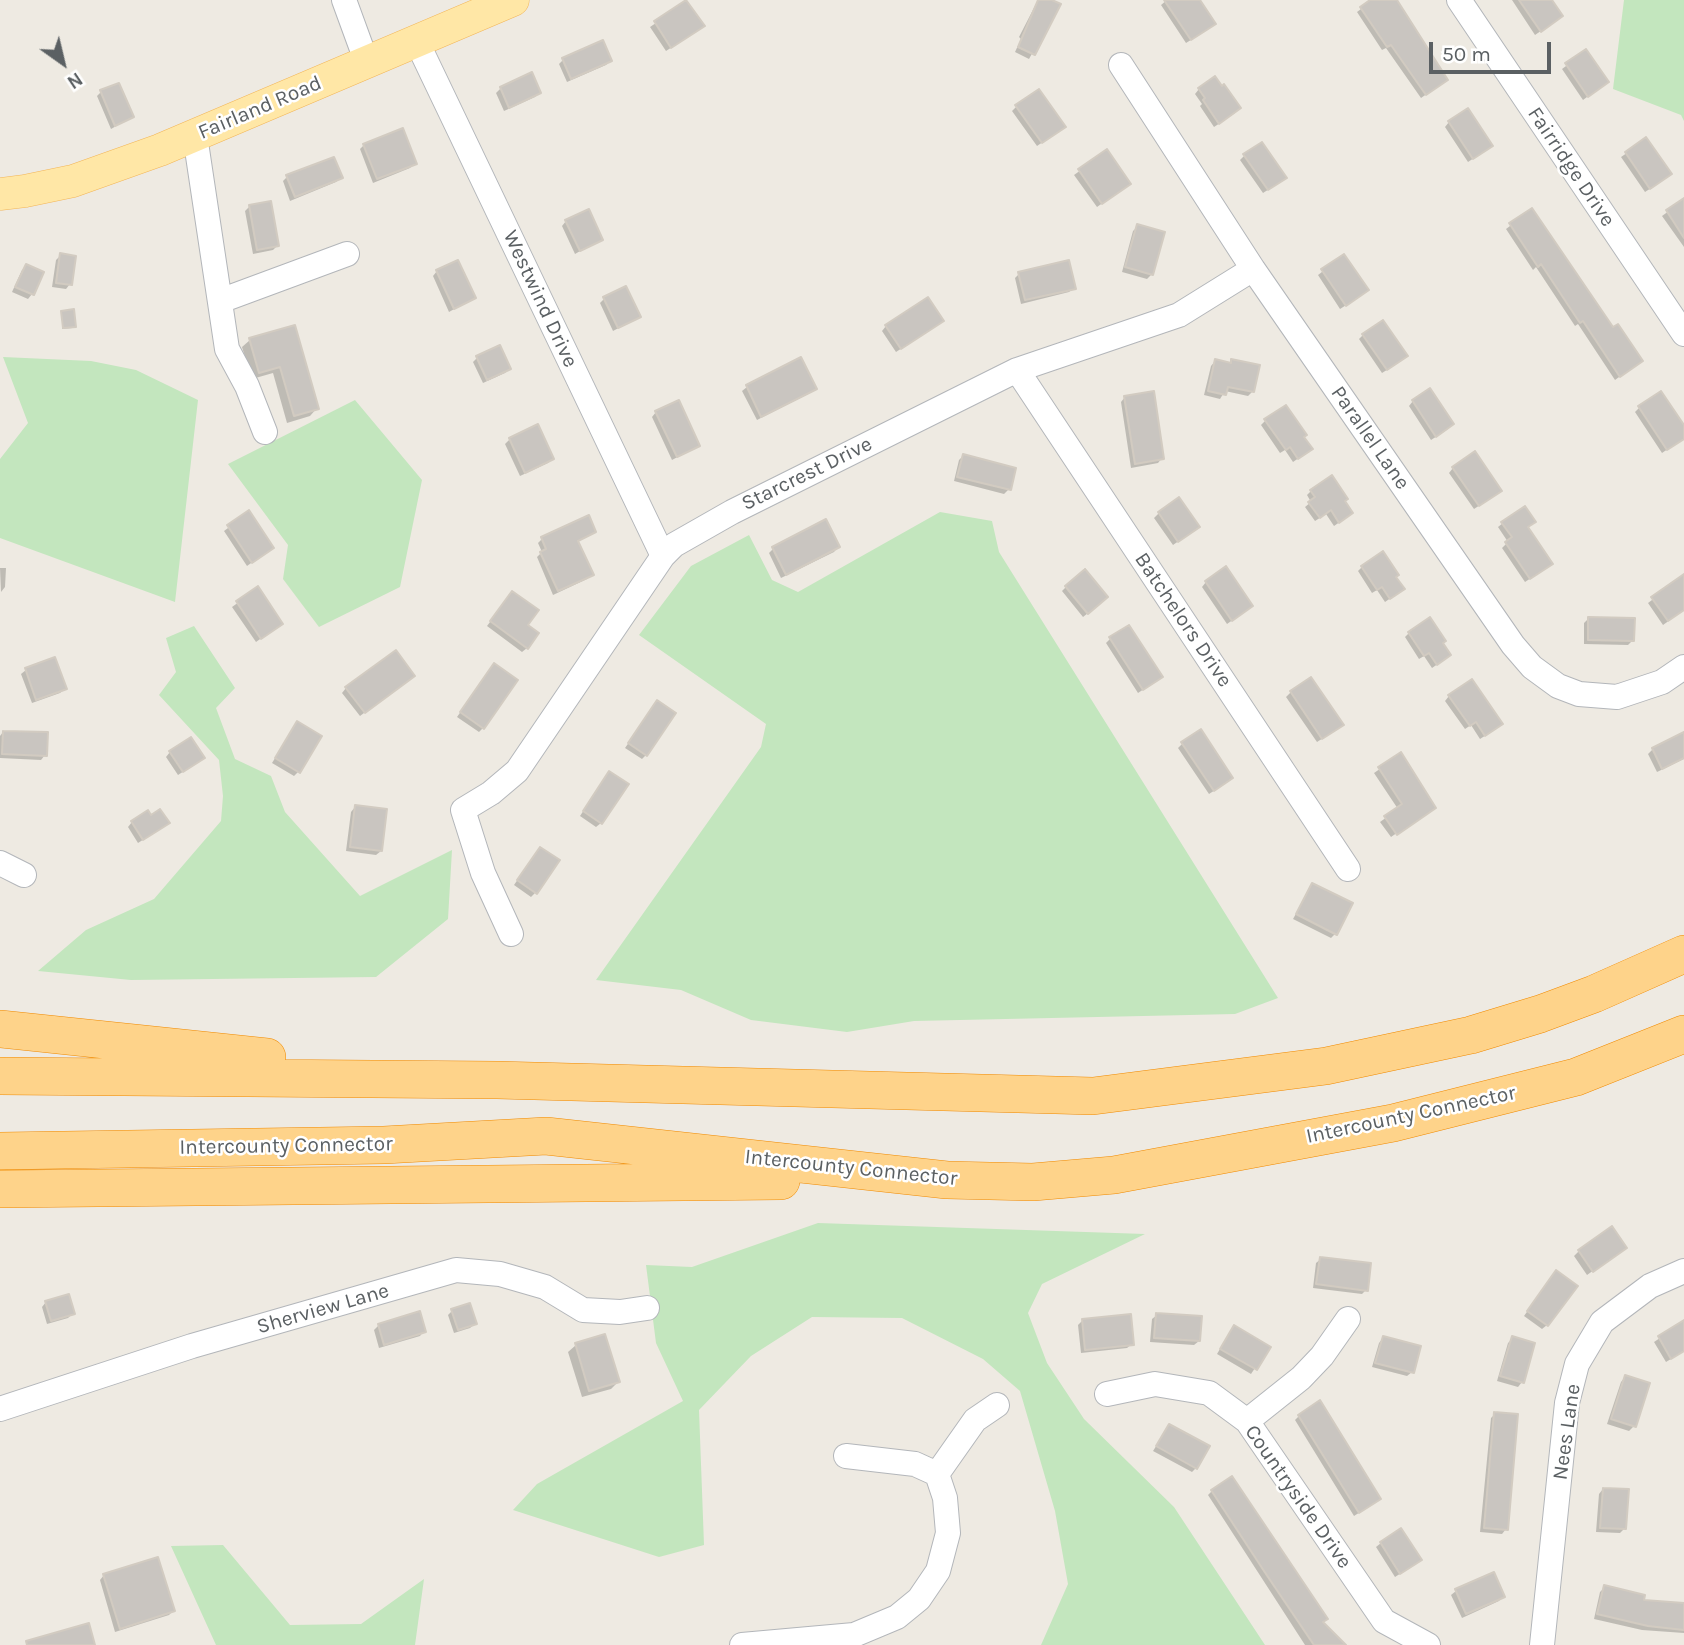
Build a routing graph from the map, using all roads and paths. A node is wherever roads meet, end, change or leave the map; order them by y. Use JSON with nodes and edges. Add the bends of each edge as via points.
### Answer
{"nodes":[{"id":1,"x":344,"y":0,"type":"edge"},
{"id":2,"x":1459,"y":0,"type":"edge"},
{"id":3,"x":504,"y":2,"type":"edge"},
{"id":4,"x":417,"y":42,"type":"junction"},
{"id":5,"x":367,"y":63,"type":"junction"},
{"id":6,"x":1121,"y":65,"type":"dead end"},
{"id":7,"x":195,"y":136,"type":"junction"},
{"id":8,"x":0,"y":194,"type":"edge"},
{"id":9,"x":347,"y":254,"type":"dead end"},
{"id":10,"x":1253,"y":269,"type":"junction"},
{"id":11,"x":220,"y":301,"type":"junction"},
{"id":12,"x":1684,"y":334,"type":"edge"},
{"id":13,"x":1017,"y":370,"type":"junction"},
{"id":14,"x":265,"y":432,"type":"dead end"},
{"id":15,"x":663,"y":556,"type":"junction"},
{"id":16,"x":1684,"y":667,"type":"edge"},
{"id":17,"x":0,"y":863,"type":"edge"},
{"id":18,"x":1348,"y":869,"type":"dead end"},
{"id":19,"x":24,"y":874,"type":"dead end"},
{"id":20,"x":511,"y":934,"type":"dead end"},
{"id":21,"x":1684,"y":954,"type":"edge"},
{"id":22,"x":0,"y":1029,"type":"edge"},
{"id":23,"x":1684,"y":1034,"type":"edge"},
{"id":24,"x":0,"y":1076,"type":"edge"},
{"id":25,"x":498,"y":1080,"type":"junction"},
{"id":26,"x":0,"y":1151,"type":"edge"},
{"id":27,"x":947,"y":1180,"type":"junction"},
{"id":28,"x":0,"y":1189,"type":"edge"},
{"id":29,"x":1684,"y":1271,"type":"edge"},
{"id":30,"x":647,"y":1308,"type":"dead end"},
{"id":31,"x":1348,"y":1319,"type":"dead end"},
{"id":32,"x":1107,"y":1394,"type":"dead end"},
{"id":33,"x":997,"y":1405,"type":"dead end"},
{"id":34,"x":0,"y":1409,"type":"edge"},
{"id":35,"x":1247,"y":1421,"type":"junction"},
{"id":36,"x":846,"y":1456,"type":"dead end"},
{"id":37,"x":937,"y":1474,"type":"junction"},
{"id":38,"x":742,"y":1645,"type":"edge"},
{"id":39,"x":1428,"y":1645,"type":"edge"},
{"id":40,"x":1542,"y":1645,"type":"edge"}],
"edges":[{"from":1,"to":5,"type":"street"},
{"from":2,"to":12,"type":"street","name":"Fairridge Drive"},
{"from":3,"to":4,"type":"main road","name":"Fairland Road"},
{"from":4,"to":5,"type":"main road","name":"Fairland Road"},
{"from":4,"to":15,"type":"street","name":"Westwind Drive"},
{"from":5,"to":7,"type":"main road","name":"Fairland Road"},
{"from":6,"to":10,"type":"street","name":"Parallel Lane"},
{"from":7,"to":8,"type":"main road","name":"Fairland Road","via":[[73,181]]},
{"from":7,"to":11,"type":"street"},
{"from":9,"to":11,"type":"street"},
{"from":10,"to":13,"type":"street","name":"Starcrest Drive","via":[[1179,315]]},
{"from":10,"to":16,"type":"street","name":"Parallel Lane","via":[[1532,667],[1558,686],[1579,694],[1617,697],[1662,682]]},
{"from":11,"to":14,"type":"street","via":[[227,349]]},
{"from":13,"to":15,"type":"street","name":"Starcrest Drive","via":[[732,512]]},
{"from":13,"to":18,"type":"street","name":"Batchelors Drive"},
{"from":15,"to":20,"type":"street","name":"Starcrest Drive","via":[[517,771],[463,810],[482,873]]},
{"from":17,"to":19,"type":"street"},
{"from":21,"to":25,"type":"highway","via":[[1594,994],[1471,1035],[1326,1066],[1093,1096]]},
{"from":22,"to":25,"type":"highway"},
{"from":23,"to":27,"type":"highway","name":"Intercounty Connector","via":[[1576,1077],[1393,1123],[1114,1175],[1033,1182]]},
{"from":24,"to":25,"type":"highway"},
{"from":26,"to":27,"type":"highway","name":"Intercounty Connector","via":[[384,1145],[546,1136]]},
{"from":27,"to":28,"type":"highway"},
{"from":29,"to":40,"type":"street","name":"Nees Lane","via":[[1650,1286],[1602,1322],[1577,1364],[1567,1403]]},
{"from":30,"to":34,"type":"street","name":"Sherview Lane","via":[[583,1310],[545,1287],[500,1274],[456,1270],[192,1346]]},
{"from":31,"to":35,"type":"street","via":[[1301,1378]]},
{"from":32,"to":35,"type":"street","name":"Countryside Drive","via":[[1155,1384],[1209,1393]]},
{"from":33,"to":37,"type":"street","via":[[975,1420]]},
{"from":35,"to":39,"type":"street","name":"Countryside Drive","via":[[1384,1620]]},
{"from":36,"to":37,"type":"street","via":[[915,1464]]},
{"from":37,"to":38,"type":"street","via":[[948,1533],[938,1571],[919,1599],[897,1617],[853,1635]]}]}
